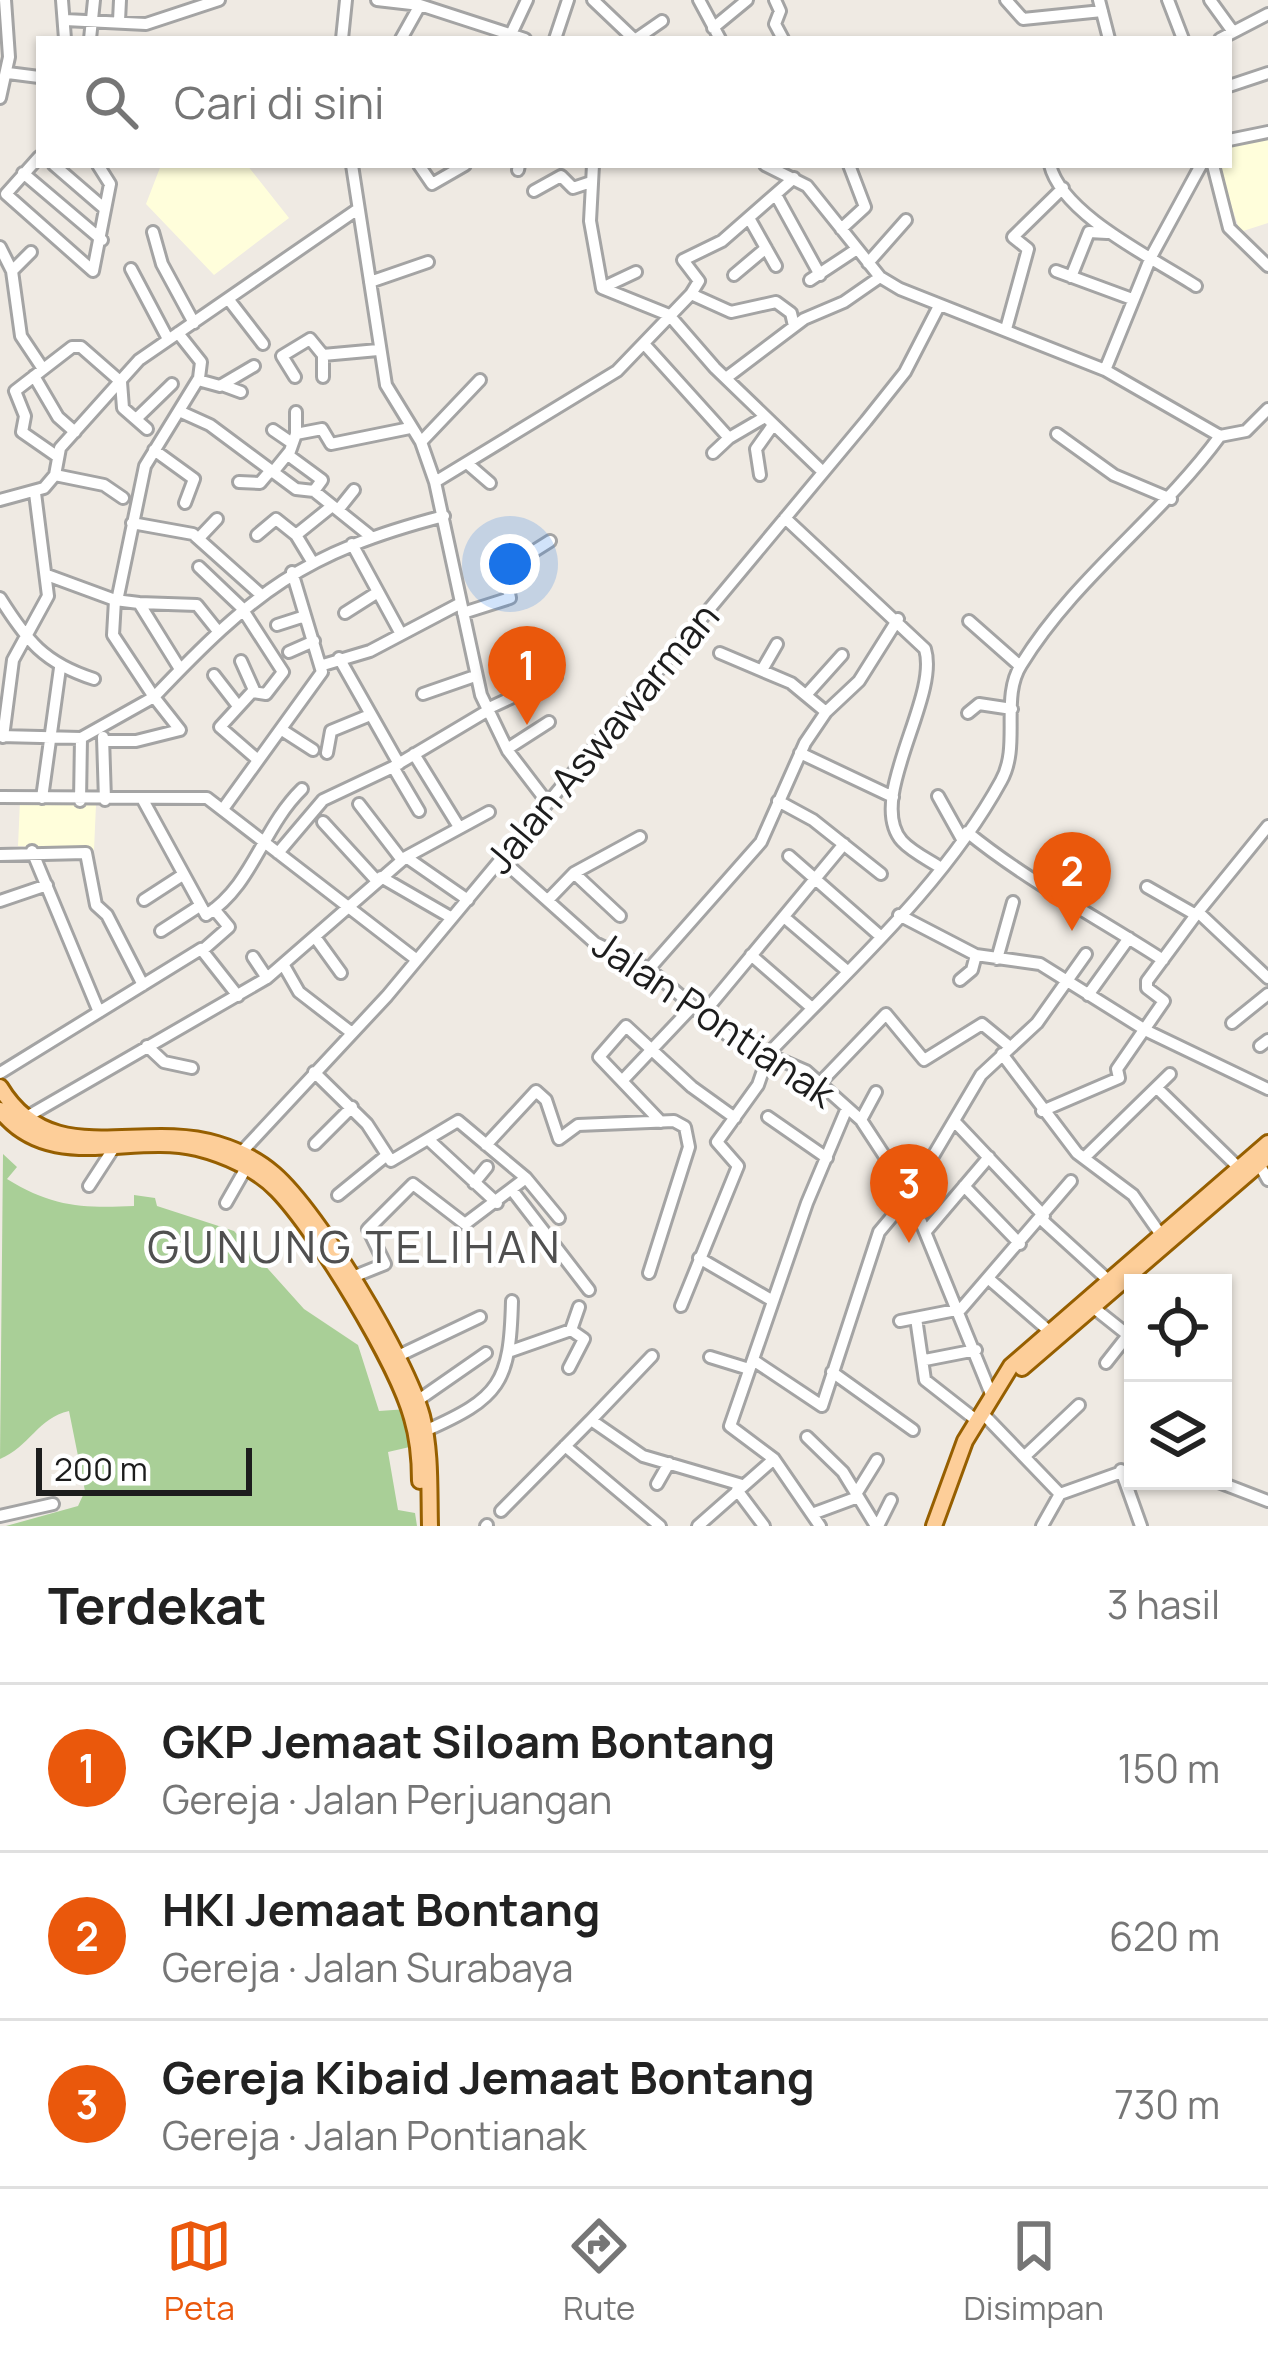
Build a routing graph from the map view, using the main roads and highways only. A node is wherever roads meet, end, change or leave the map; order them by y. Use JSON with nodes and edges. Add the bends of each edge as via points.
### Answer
{"nodes":[{"id":1,"x":0,"y":1087,"type":"edge"},
{"id":2,"x":0,"y":1110,"type":"edge"},
{"id":3,"x":1268,"y":1143,"type":"edge"},
{"id":4,"x":240,"y":1160,"type":"junction"},
{"id":5,"x":1263,"y":1160,"type":"edge"},
{"id":6,"x":986,"y":1410,"type":"junction"},
{"id":7,"x":426,"y":1526,"type":"edge"},
{"id":8,"x":939,"y":1526,"type":"edge"}],
"edges":[{"from":1,"to":4,"type":"main road","via":[[22,1120],[59,1137],[188,1137]]},
{"from":2,"to":4,"type":"main road","via":[[44,1144],[193,1147]]},
{"from":3,"to":6,"type":"main road","via":[[1011,1366]]},
{"from":4,"to":7,"type":"main road","via":[[289,1205],[402,1389]]},
{"from":4,"to":7,"type":"main road","via":[[285,1185],[396,1358],[425,1431]]},
{"from":5,"to":6,"type":"main road","via":[[1025,1364]]},
{"from":6,"to":8,"type":"main road"}]}
